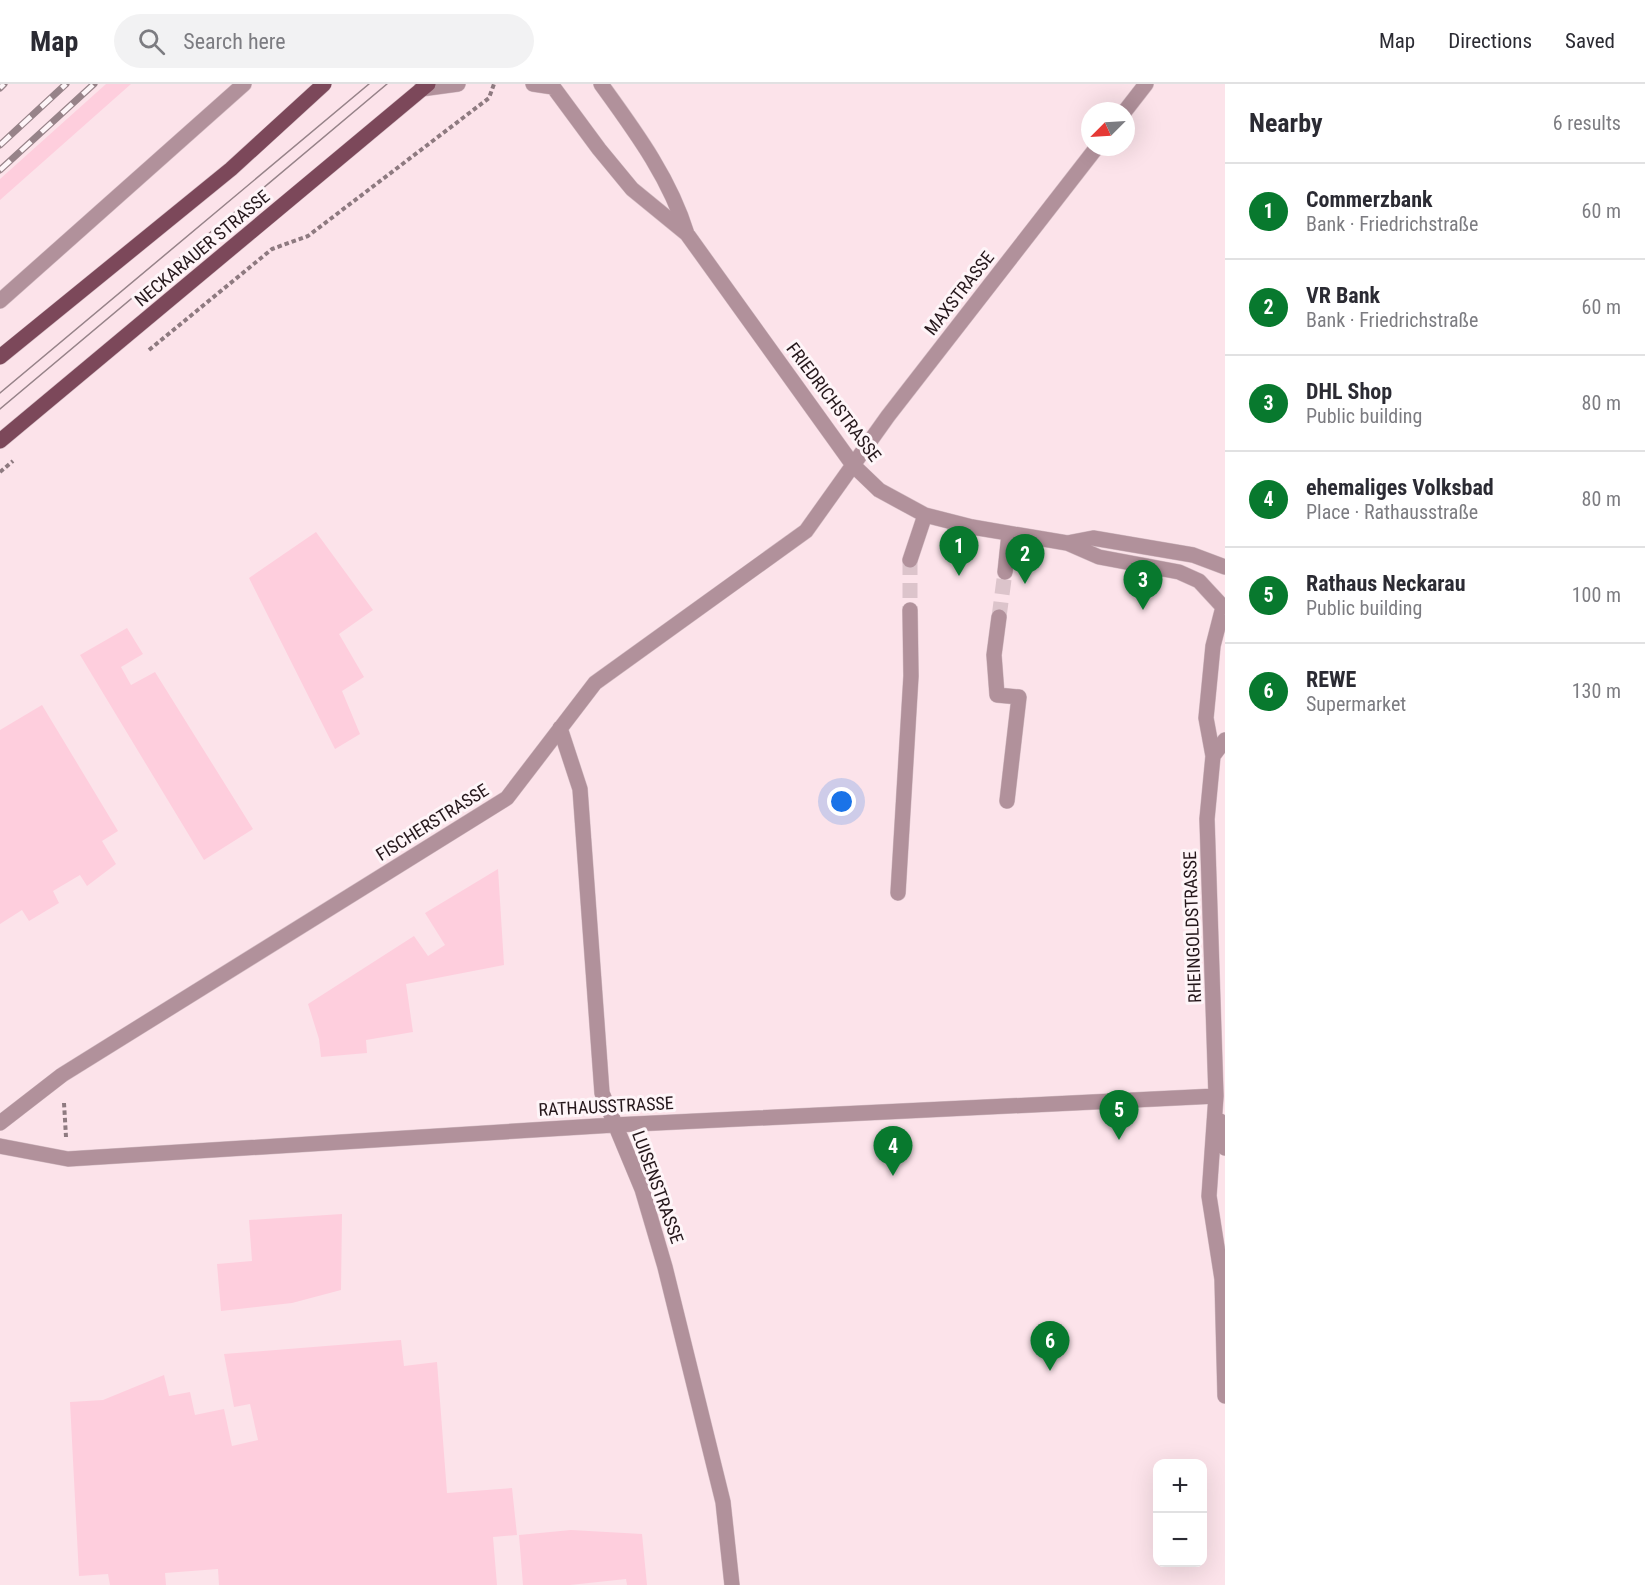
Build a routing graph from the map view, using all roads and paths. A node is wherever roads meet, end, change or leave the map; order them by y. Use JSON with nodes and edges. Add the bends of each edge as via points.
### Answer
{"nodes":[{"id":1,"x":244,"y":84,"type":"edge"},
{"id":2,"x":324,"y":84,"type":"edge"},
{"id":3,"x":458,"y":84,"type":"edge"},
{"id":4,"x":494,"y":84,"type":"edge"},
{"id":5,"x":533,"y":84,"type":"edge"},
{"id":6,"x":601,"y":84,"type":"edge"},
{"id":7,"x":1146,"y":84,"type":"edge"},
{"id":8,"x":552,"y":85,"type":"edge"},
{"id":9,"x":424,"y":87,"type":"edge"},
{"id":10,"x":1132,"y":102,"type":"edge"},
{"id":11,"x":1090,"y":156,"type":"edge"},
{"id":12,"x":687,"y":234,"type":"junction"},
{"id":13,"x":0,"y":300,"type":"edge"},
{"id":14,"x":145,"y":353,"type":"dead end"},
{"id":15,"x":0,"y":357,"type":"edge"},
{"id":16,"x":0,"y":441,"type":"edge"},
{"id":17,"x":18,"y":457,"type":"dead end"},
{"id":18,"x":853,"y":465,"type":"junction"},
{"id":19,"x":0,"y":472,"type":"edge"},
{"id":20,"x":925,"y":515,"type":"junction"},
{"id":21,"x":1009,"y":534,"type":"junction"},
{"id":22,"x":1067,"y":543,"type":"junction"},
{"id":23,"x":910,"y":560,"type":"tunnel mouth"},
{"id":24,"x":1225,"y":567,"type":"edge"},
{"id":25,"x":1005,"y":572,"type":"tunnel mouth"},
{"id":26,"x":1224,"y":607,"type":"edge"},
{"id":27,"x":910,"y":610,"type":"tunnel mouth"},
{"id":28,"x":999,"y":617,"type":"tunnel mouth"},
{"id":29,"x":560,"y":728,"type":"junction"},
{"id":30,"x":1225,"y":740,"type":"edge"},
{"id":31,"x":1213,"y":756,"type":"junction"},
{"id":32,"x":1007,"y":801,"type":"dead end"},
{"id":33,"x":898,"y":893,"type":"dead end"},
{"id":34,"x":1220,"y":1036,"type":"edge"},
{"id":35,"x":62,"y":1075,"type":"junction"},
{"id":36,"x":1216,"y":1096,"type":"junction"},
{"id":37,"x":0,"y":1123,"type":"edge"},
{"id":38,"x":614,"y":1125,"type":"junction"},
{"id":39,"x":0,"y":1146,"type":"edge"},
{"id":40,"x":1225,"y":1148,"type":"edge"},
{"id":41,"x":68,"y":1159,"type":"junction"},
{"id":42,"x":1225,"y":1254,"type":"edge"},
{"id":43,"x":1222,"y":1279,"type":"junction"},
{"id":44,"x":1225,"y":1396,"type":"edge"},
{"id":45,"x":732,"y":1585,"type":"edge"}],
"edges":[{"from":1,"to":13,"type":"street"},
{"from":2,"to":15,"type":"main road","via":[[231,169]]},
{"from":3,"to":9,"type":"street"},
{"from":4,"to":14,"type":"path","via":[[489,98],[308,236],[272,249]]},
{"from":5,"to":8,"type":"street"},
{"from":6,"to":12,"type":"street","name":"FRIEDRICHSTRASSE","via":[[667,184]]},
{"from":7,"to":10,"type":"street"},
{"from":8,"to":12,"type":"street","name":"FRIEDRICHSTRASSE","via":[[632,189]]},
{"from":9,"to":16,"type":"main road","name":"NECKARAUER STRASSE"},
{"from":11,"to":18,"type":"street","name":"MAXSTRASSE"},
{"from":12,"to":18,"type":"street","name":"FRIEDRICHSTRASSE"},
{"from":17,"to":19,"type":"path"},
{"from":18,"to":20,"type":"street","name":"FRIEDRICHSTRASSE","via":[[879,490]]},
{"from":18,"to":29,"type":"street","name":"FISCHERSTRASSE","via":[[806,531],[595,683]]},
{"from":20,"to":21,"type":"street","name":"FRIEDRICHSTRASSE"},
{"from":20,"to":23,"type":"street"},
{"from":21,"to":22,"type":"street","name":"FRIEDRICHSTRASSE"},
{"from":21,"to":25,"type":"street"},
{"from":22,"to":24,"type":"street","name":"FRIEDRICHSTRASSE","via":[[1093,538],[1192,555]]},
{"from":22,"to":26,"type":"street","name":"FRIEDRICHSTRASSE","via":[[1099,557],[1179,572],[1199,581]]},
{"from":26,"to":31,"type":"street","name":"RHEINGOLDSTRASSE","via":[[1208,683],[1206,718]]},
{"from":27,"to":33,"type":"street","via":[[911,676]]},
{"from":28,"to":32,"type":"street","via":[[994,655],[997,695],[1018,698]]},
{"from":29,"to":35,"type":"street","name":"FISCHERSTRASSE","via":[[507,798]]},
{"from":29,"to":38,"type":"street","name":"LUISENSTRASSE","via":[[580,789],[602,1093]]},
{"from":30,"to":31,"type":"street"},
{"from":31,"to":34,"type":"street","name":"RHEINGOLDSTRASSE","via":[[1207,819]]},
{"from":34,"to":36,"type":"street","name":"RHEINGOLDSTRASSE"},
{"from":35,"to":37,"type":"street","name":"FISCHERSTRASSE"},
{"from":35,"to":41,"type":"path"},
{"from":36,"to":38,"type":"street","name":"RATHAUSSTRASSE"},
{"from":36,"to":40,"type":"street","name":"RHEINGOLDSTRASSE"},
{"from":36,"to":43,"type":"street","name":"RHEINGOLDSTRASSE","via":[[1209,1196]]},
{"from":38,"to":41,"type":"street","name":"RATHAUSSTRASSE"},
{"from":38,"to":45,"type":"street","name":"LUISENSTRASSE","via":[[642,1189],[668,1278],[723,1502]]},
{"from":39,"to":41,"type":"street","name":"RATHAUSSTRASSE"},
{"from":42,"to":43,"type":"street","name":"RHEINGOLDSTRASSE"},
{"from":43,"to":44,"type":"street","name":"RHEINGOLDSTRASSE"}]}
